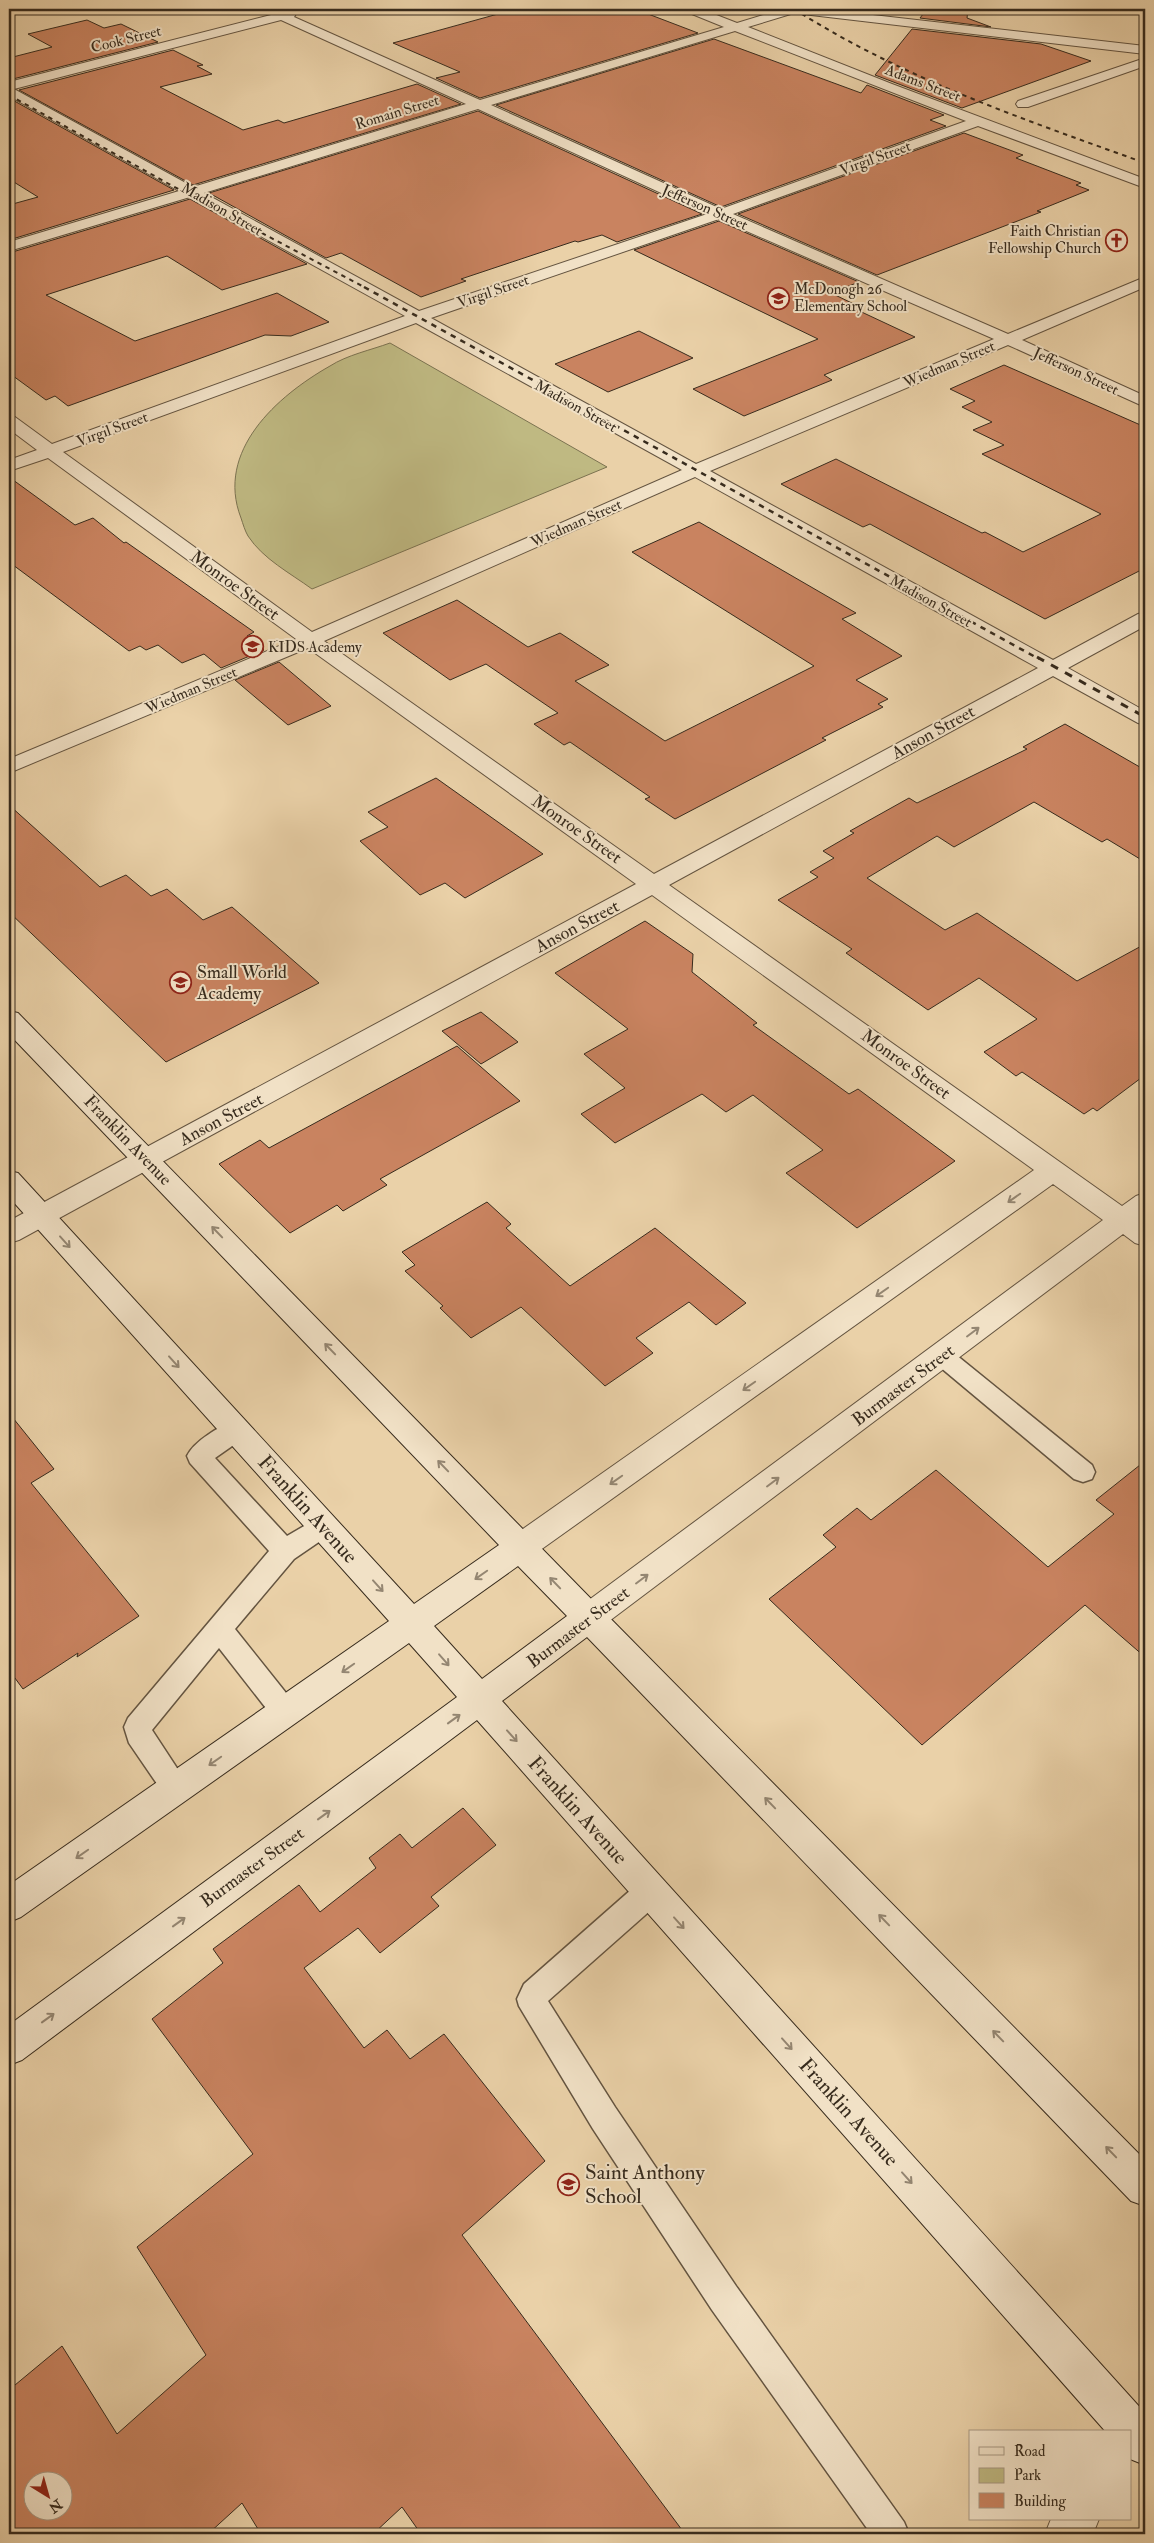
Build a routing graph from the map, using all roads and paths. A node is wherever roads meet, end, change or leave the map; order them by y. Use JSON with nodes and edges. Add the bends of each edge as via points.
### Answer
{"nodes":[{"id":1,"x":267,"y":9,"type":"edge"},
{"id":2,"x":691,"y":9,"type":"edge"},
{"id":3,"x":790,"y":9,"type":"edge"},
{"id":4,"x":795,"y":9,"type":"edge"},
{"id":5,"x":300,"y":11,"type":"dead end"},
{"id":6,"x":282,"y":16,"type":"junction"},
{"id":7,"x":737,"y":27,"type":"junction"},
{"id":8,"x":1145,"y":50,"type":"edge"},
{"id":9,"x":1145,"y":62,"type":"edge"},
{"id":10,"x":9,"y":86,"type":"edge"},
{"id":11,"x":9,"y":91,"type":"edge"},
{"id":12,"x":1023,"y":104,"type":"dead end"},
{"id":13,"x":478,"y":105,"type":"junction"},
{"id":14,"x":979,"y":121,"type":"junction"},
{"id":15,"x":1145,"y":184,"type":"edge"},
{"id":16,"x":191,"y":191,"type":"junction"},
{"id":17,"x":720,"y":214,"type":"junction"},
{"id":18,"x":9,"y":247,"type":"edge"},
{"id":19,"x":1145,"y":282,"type":"edge"},
{"id":20,"x":415,"y":318,"type":"junction"},
{"id":21,"x":1007,"y":339,"type":"junction"},
{"id":22,"x":1145,"y":402,"type":"edge"},
{"id":23,"x":9,"y":421,"type":"edge"},
{"id":24,"x":52,"y":452,"type":"junction"},
{"id":25,"x":9,"y":466,"type":"edge"},
{"id":26,"x":694,"y":471,"type":"junction"},
{"id":27,"x":1145,"y":618,"type":"edge"},
{"id":28,"x":310,"y":640,"type":"junction"},
{"id":29,"x":1050,"y":667,"type":"junction"},
{"id":30,"x":1145,"y":719,"type":"edge"},
{"id":31,"x":9,"y":767,"type":"edge"},
{"id":32,"x":655,"y":884,"type":"junction"},
{"id":33,"x":9,"y":1019,"type":"edge"},
{"id":34,"x":146,"y":1159,"type":"junction"},
{"id":35,"x":1054,"y":1170,"type":"junction"},
{"id":36,"x":9,"y":1180,"type":"edge"},
{"id":37,"x":41,"y":1216,"type":"junction"},
{"id":38,"x":1138,"y":1220,"type":"edge"},
{"id":39,"x":9,"y":1233,"type":"edge"},
{"id":40,"x":942,"y":1356,"type":"junction"},
{"id":41,"x":236,"y":1430,"type":"junction"},
{"id":42,"x":1082,"y":1472,"type":"dead end"},
{"id":43,"x":323,"y":1526,"type":"junction"},
{"id":44,"x":521,"y":1547,"type":"junction"},
{"id":45,"x":285,"y":1550,"type":"junction"},
{"id":46,"x":589,"y":1618,"type":"junction"},
{"id":47,"x":412,"y":1624,"type":"junction"},
{"id":48,"x":219,"y":1628,"type":"junction"},
{"id":49,"x":479,"y":1700,"type":"junction"},
{"id":50,"x":285,"y":1712,"type":"junction"},
{"id":51,"x":176,"y":1788,"type":"junction"},
{"id":52,"x":651,"y":1891,"type":"junction"},
{"id":53,"x":9,"y":1905,"type":"edge"},
{"id":54,"x":9,"y":2047,"type":"edge"},
{"id":55,"x":1145,"y":2187,"type":"edge"},
{"id":56,"x":1127,"y":2430,"type":"edge"},
{"id":57,"x":1132,"y":2436,"type":"edge"},
{"id":58,"x":1141,"y":2446,"type":"edge"},
{"id":59,"x":1077,"y":2520,"type":"edge"},
{"id":60,"x":892,"y":2534,"type":"edge"},
{"id":61,"x":1066,"y":2534,"type":"edge"}],
"edges":[{"from":1,"to":6,"type":"street","name":"Jefferson Street"},
{"from":2,"to":7,"type":"street","name":"Adams Street"},
{"from":3,"to":4,"type":"street"},
{"from":4,"to":7,"type":"street","name":"Romain Street"},
{"from":4,"to":8,"type":"street"},
{"from":5,"to":6,"type":"street","name":"Cook Street"},
{"from":6,"to":10,"type":"street","name":"Cook Street"},
{"from":6,"to":13,"type":"street","name":"Jefferson Street"},
{"from":7,"to":13,"type":"street","name":"Romain Street"},
{"from":7,"to":14,"type":"street","name":"Adams Street"},
{"from":9,"to":12,"type":"street"},
{"from":11,"to":16,"type":"street","name":"Madison Street"},
{"from":13,"to":16,"type":"street","name":"Romain Street"},
{"from":13,"to":17,"type":"street","name":"Jefferson Street"},
{"from":14,"to":15,"type":"street","name":"Adams Street"},
{"from":14,"to":17,"type":"street","name":"Virgil Street"},
{"from":16,"to":18,"type":"street","name":"Romain Street"},
{"from":16,"to":20,"type":"street","name":"Madison Street"},
{"from":17,"to":20,"type":"street","name":"Virgil Street"},
{"from":17,"to":21,"type":"street","name":"Jefferson Street"},
{"from":19,"to":21,"type":"street","name":"Wiedman Street"},
{"from":20,"to":24,"type":"street","name":"Virgil Street"},
{"from":20,"to":26,"type":"street","name":"Madison Street"},
{"from":21,"to":22,"type":"street","name":"Jefferson Street"},
{"from":21,"to":26,"type":"street","name":"Wiedman Street"},
{"from":23,"to":24,"type":"street","name":"Monroe Street"},
{"from":24,"to":25,"type":"street","name":"Virgil Street"},
{"from":24,"to":28,"type":"street","name":"Monroe Street"},
{"from":26,"to":28,"type":"street","name":"Wiedman Street"},
{"from":26,"to":29,"type":"street","name":"Madison Street"},
{"from":27,"to":29,"type":"street","name":"Anson Street"},
{"from":28,"to":31,"type":"street","name":"Wiedman Street"},
{"from":28,"to":32,"type":"street","name":"Monroe Street"},
{"from":29,"to":30,"type":"street","name":"Madison Street"},
{"from":29,"to":32,"type":"street","name":"Anson Street"},
{"from":32,"to":34,"type":"street","name":"Anson Street"},
{"from":32,"to":35,"type":"street","name":"Monroe Street"},
{"from":33,"to":34,"type":"street","name":"Franklin Avenue"},
{"from":34,"to":37,"type":"street","name":"Anson Street"},
{"from":44,"to":34,"type":"street","name":"Franklin Avenue","one_way":true},
{"from":35,"to":38,"type":"street","name":"Monroe Street"},
{"from":35,"to":44,"type":"street","one_way":true},
{"from":36,"to":37,"type":"street","name":"Franklin Avenue"},
{"from":37,"to":39,"type":"street","name":"Anson Street"},
{"from":37,"to":41,"type":"street","name":"Franklin Avenue","one_way":true},
{"from":40,"to":38,"type":"street","name":"Burmaster Street","one_way":true},
{"from":40,"to":42,"type":"lane"},
{"from":46,"to":40,"type":"street","name":"Burmaster Street","one_way":true},
{"from":41,"to":43,"type":"street","name":"Franklin Avenue"},
{"from":41,"to":45,"type":"lane","via":[[199,1456]]},
{"from":43,"to":45,"type":"lane"},
{"from":43,"to":47,"type":"street","name":"Franklin Avenue","one_way":true},
{"from":46,"to":44,"type":"street","name":"Franklin Avenue","one_way":true},
{"from":44,"to":47,"type":"street","one_way":true},
{"from":45,"to":48,"type":"lane"},
{"from":46,"to":49,"type":"street","name":"Burmaster Street"},
{"from":55,"to":46,"type":"street","name":"Franklin Avenue","one_way":true},
{"from":47,"to":49,"type":"street","name":"Franklin Avenue","one_way":true},
{"from":47,"to":50,"type":"street","one_way":true},
{"from":48,"to":50,"type":"lane"},
{"from":48,"to":51,"type":"lane","via":[[138,1727],[139,1734]]},
{"from":49,"to":52,"type":"street","name":"Franklin Avenue","one_way":true},
{"from":54,"to":49,"type":"street","name":"Burmaster Street","one_way":true},
{"from":50,"to":51,"type":"street","one_way":true},
{"from":51,"to":53,"type":"street","one_way":true},
{"from":52,"to":56,"type":"street","name":"Franklin Avenue","one_way":true},
{"from":52,"to":60,"type":"lane","via":[[534,1994],[534,2006],[724,2298]]},
{"from":57,"to":58,"type":"street","name":"Franklin Avenue","one_way":true},
{"from":59,"to":61,"type":"street"}]}
